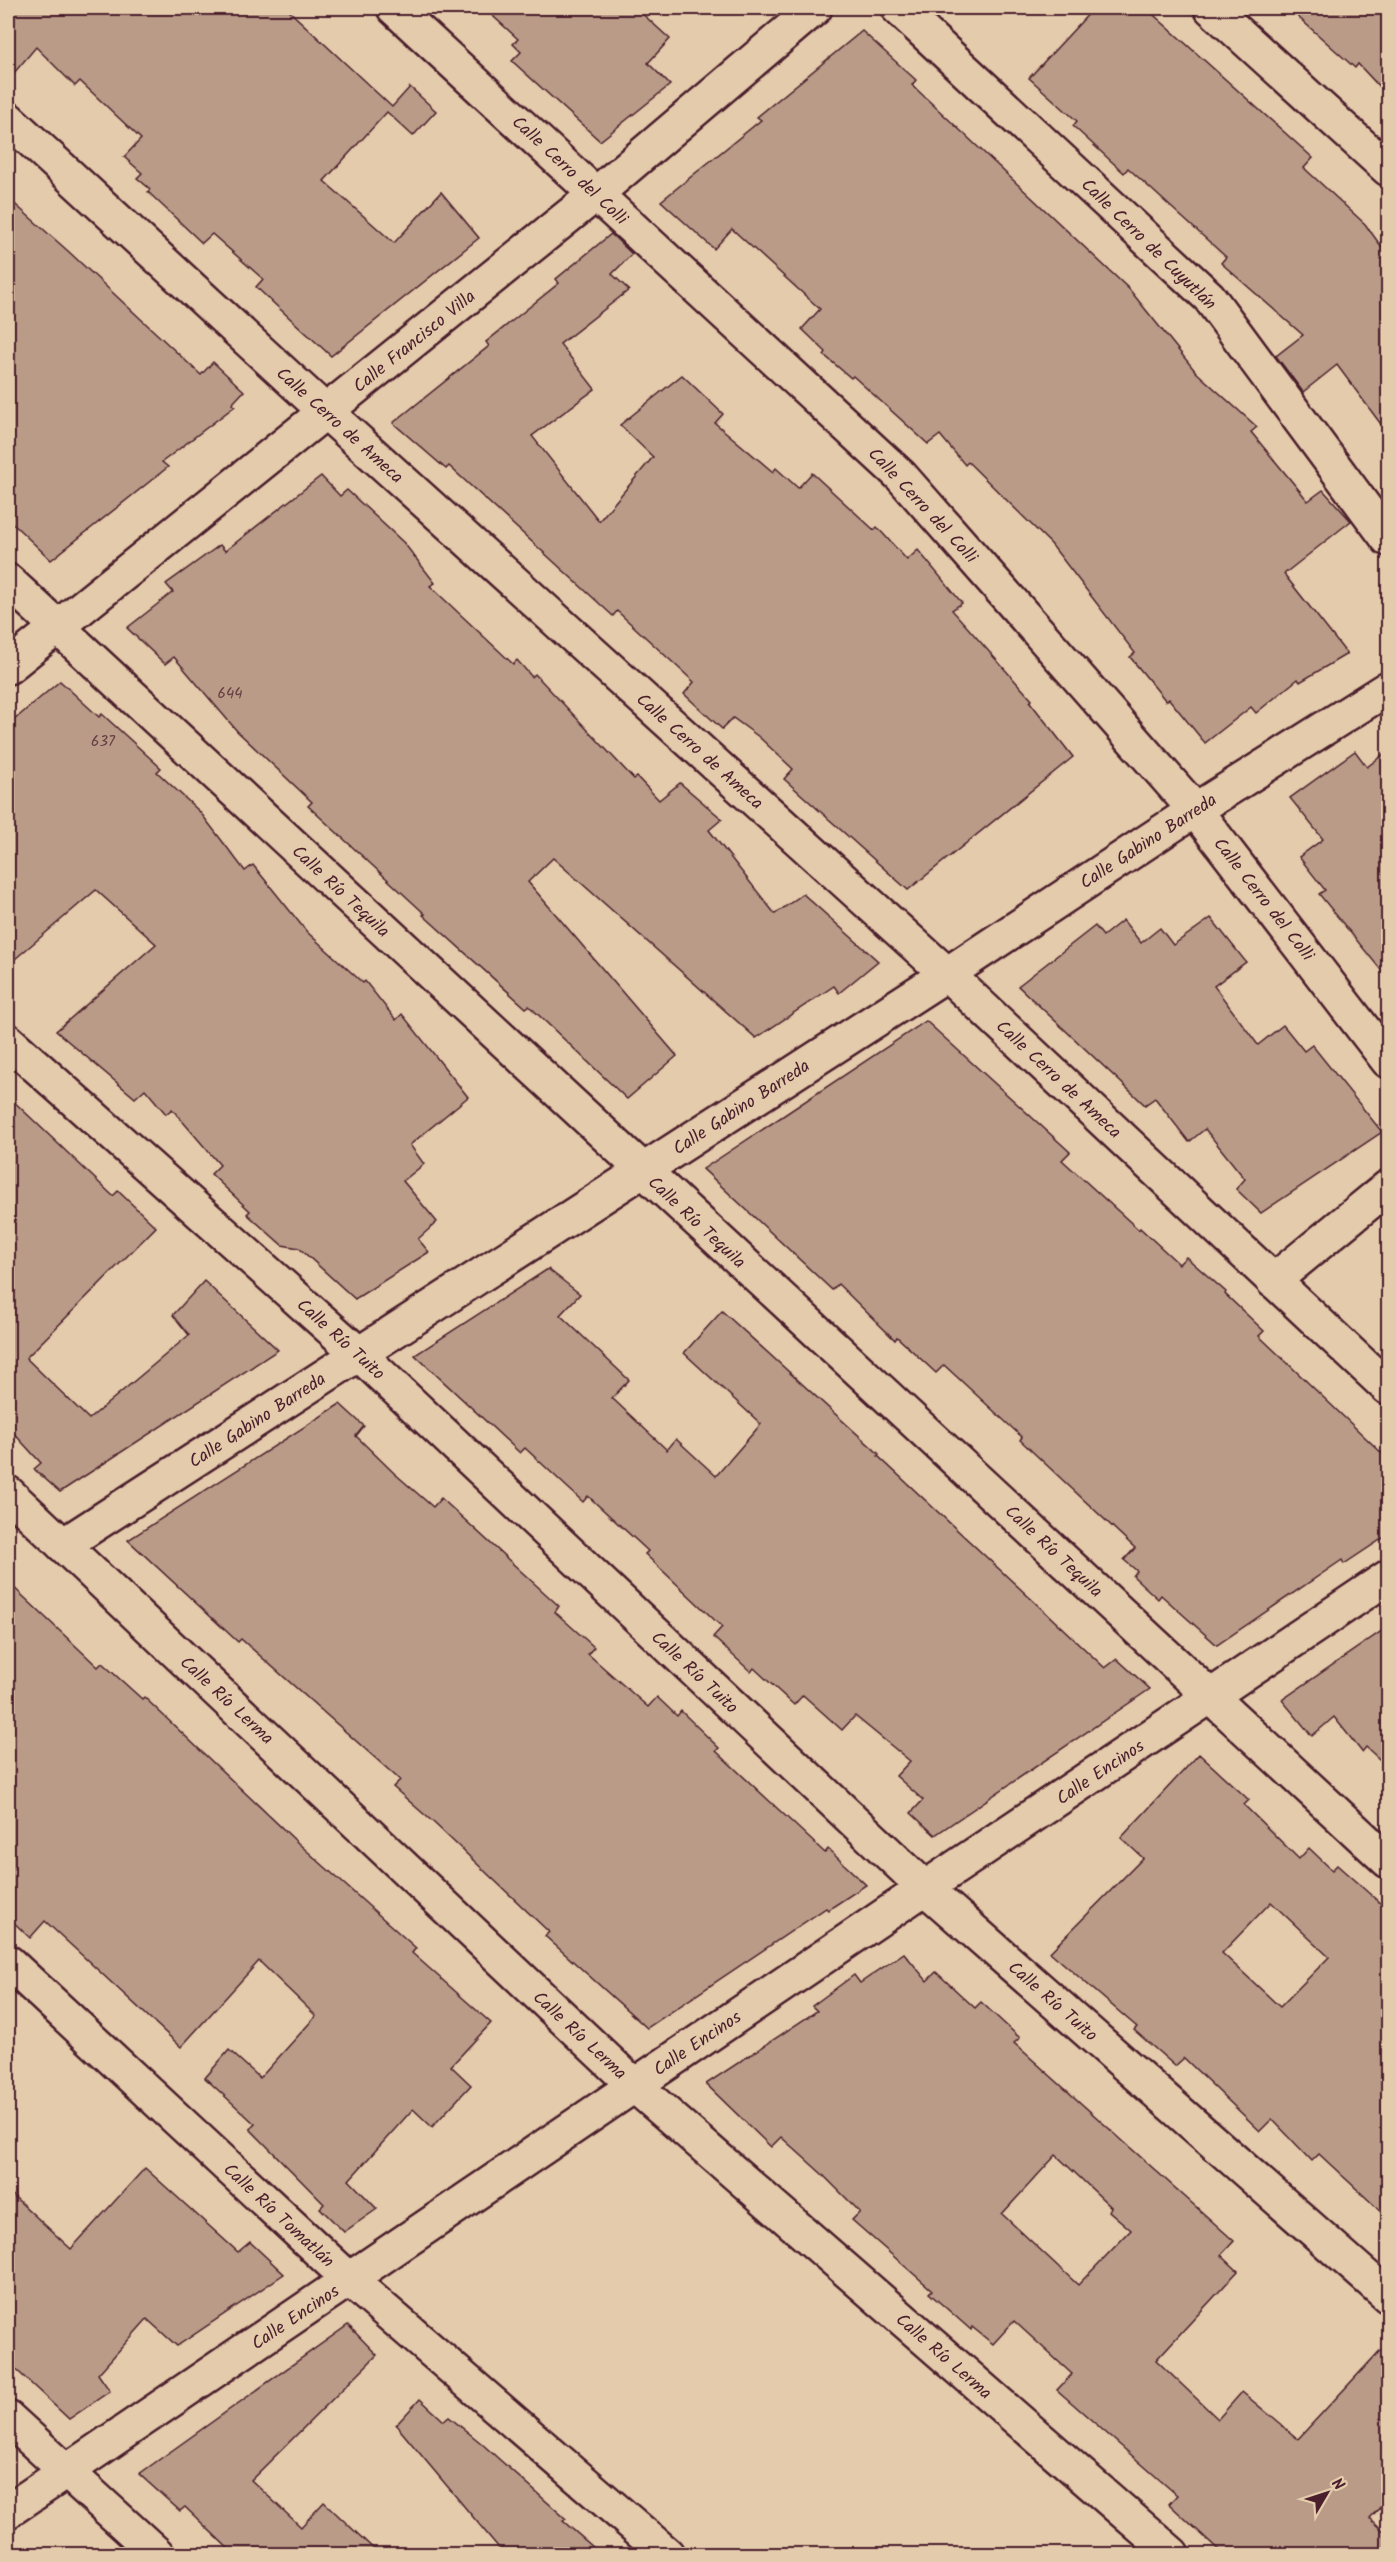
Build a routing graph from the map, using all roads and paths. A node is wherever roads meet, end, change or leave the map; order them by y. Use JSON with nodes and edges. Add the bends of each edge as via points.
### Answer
{"nodes":[{"id":1,"x":394,"y":8,"type":"edge"},
{"id":2,"x":814,"y":8,"type":"edge"},
{"id":3,"x":898,"y":8,"type":"edge"},
{"id":4,"x":1211,"y":8,"type":"edge"},
{"id":5,"x":8,"y":119,"type":"edge"},
{"id":6,"x":1389,"y":169,"type":"edge"},
{"id":7,"x":596,"y":194,"type":"junction"},
{"id":8,"x":326,"y":412,"type":"junction"},
{"id":9,"x":1389,"y":539,"type":"edge"},
{"id":10,"x":8,"y":581,"type":"edge"},
{"id":11,"x":58,"y":627,"type":"junction"},
{"id":12,"x":8,"y":667,"type":"edge"},
{"id":13,"x":1389,"y":688,"type":"edge"},
{"id":14,"x":1195,"y":810,"type":"junction"},
{"id":15,"x":947,"y":974,"type":"junction"},
{"id":16,"x":8,"y":1041,"type":"edge"},
{"id":17,"x":1389,"y":1061,"type":"edge"},
{"id":18,"x":642,"y":1171,"type":"junction"},
{"id":19,"x":1389,"y":1186,"type":"edge"},
{"id":20,"x":1273,"y":1281,"type":"junction"},
{"id":21,"x":359,"y":1354,"type":"junction"},
{"id":22,"x":1389,"y":1388,"type":"edge"},
{"id":23,"x":8,"y":1493,"type":"edge"},
{"id":24,"x":63,"y":1545,"type":"junction"},
{"id":25,"x":1389,"y":1577,"type":"edge"},
{"id":26,"x":1212,"y":1697,"type":"junction"},
{"id":27,"x":1389,"y":1861,"type":"edge"},
{"id":28,"x":925,"y":1888,"type":"junction"},
{"id":29,"x":8,"y":1962,"type":"edge"},
{"id":30,"x":634,"y":2086,"type":"junction"},
{"id":31,"x":350,"y":2280,"type":"junction"},
{"id":32,"x":1389,"y":2296,"type":"edge"},
{"id":33,"x":8,"y":2418,"type":"edge"},
{"id":34,"x":66,"y":2471,"type":"junction"},
{"id":35,"x":8,"y":2511,"type":"edge"},
{"id":36,"x":157,"y":2554,"type":"edge"},
{"id":37,"x":667,"y":2554,"type":"edge"},
{"id":38,"x":1172,"y":2554,"type":"edge"}],
"edges":[{"from":1,"to":7,"type":"street","name":"Calle Cerro del Colli"},
{"from":2,"to":7,"type":"street","name":"Calle Francisco Villa"},
{"from":3,"to":9,"type":"street","name":"Calle Cerro de Cuyutlán","via":[[1209,297]]},
{"from":4,"to":6,"type":"street"},
{"from":5,"to":8,"type":"street","name":"Calle Cerro de Ameca"},
{"from":7,"to":8,"type":"street","name":"Calle Francisco Villa"},
{"from":7,"to":14,"type":"street","name":"Calle Cerro del Colli","via":[[901,476]]},
{"from":8,"to":11,"type":"street","name":"Calle Francisco Villa"},
{"from":8,"to":15,"type":"street","name":"Calle Cerro de Ameca"},
{"from":10,"to":11,"type":"street","name":"Calle Río Tequila"},
{"from":11,"to":12,"type":"street","name":"Calle Francisco Villa"},
{"from":11,"to":18,"type":"street","name":"Calle Río Tequila"},
{"from":13,"to":14,"type":"street","name":"Calle Gabino Barreda"},
{"from":14,"to":15,"type":"street","name":"Calle Gabino Barreda"},
{"from":14,"to":17,"type":"street","name":"Calle Cerro del Colli"},
{"from":15,"to":18,"type":"street","name":"Calle Gabino Barreda"},
{"from":15,"to":20,"type":"street","name":"Calle Cerro de Ameca"},
{"from":16,"to":21,"type":"street","name":"Calle Río Tuito"},
{"from":18,"to":21,"type":"street","name":"Calle Gabino Barreda"},
{"from":18,"to":26,"type":"street","name":"Calle Río Tequila"},
{"from":19,"to":20,"type":"street"},
{"from":20,"to":22,"type":"street","name":"Calle Cerro de Ameca"},
{"from":21,"to":24,"type":"street","name":"Calle Gabino Barreda"},
{"from":21,"to":28,"type":"street","name":"Calle Río Tuito"},
{"from":23,"to":24,"type":"street","name":"Calle Río Lerma"},
{"from":24,"to":30,"type":"street","name":"Calle Río Lerma"},
{"from":25,"to":26,"type":"street","name":"Calle Encinos"},
{"from":26,"to":27,"type":"street","name":"Calle Río Tequila"},
{"from":26,"to":28,"type":"street","name":"Calle Encinos"},
{"from":28,"to":30,"type":"street","name":"Calle Encinos"},
{"from":28,"to":32,"type":"street","name":"Calle Río Tuito"},
{"from":29,"to":31,"type":"street","name":"Calle Río Tomatlán"},
{"from":30,"to":31,"type":"street","name":"Calle Encinos"},
{"from":30,"to":38,"type":"street","name":"Calle Río Lerma"},
{"from":31,"to":34,"type":"street","name":"Calle Encinos"},
{"from":31,"to":37,"type":"street","name":"Calle Río Tomatlán"},
{"from":33,"to":34,"type":"street"},
{"from":34,"to":35,"type":"street","name":"Calle Encinos"},
{"from":34,"to":36,"type":"street"}]}
